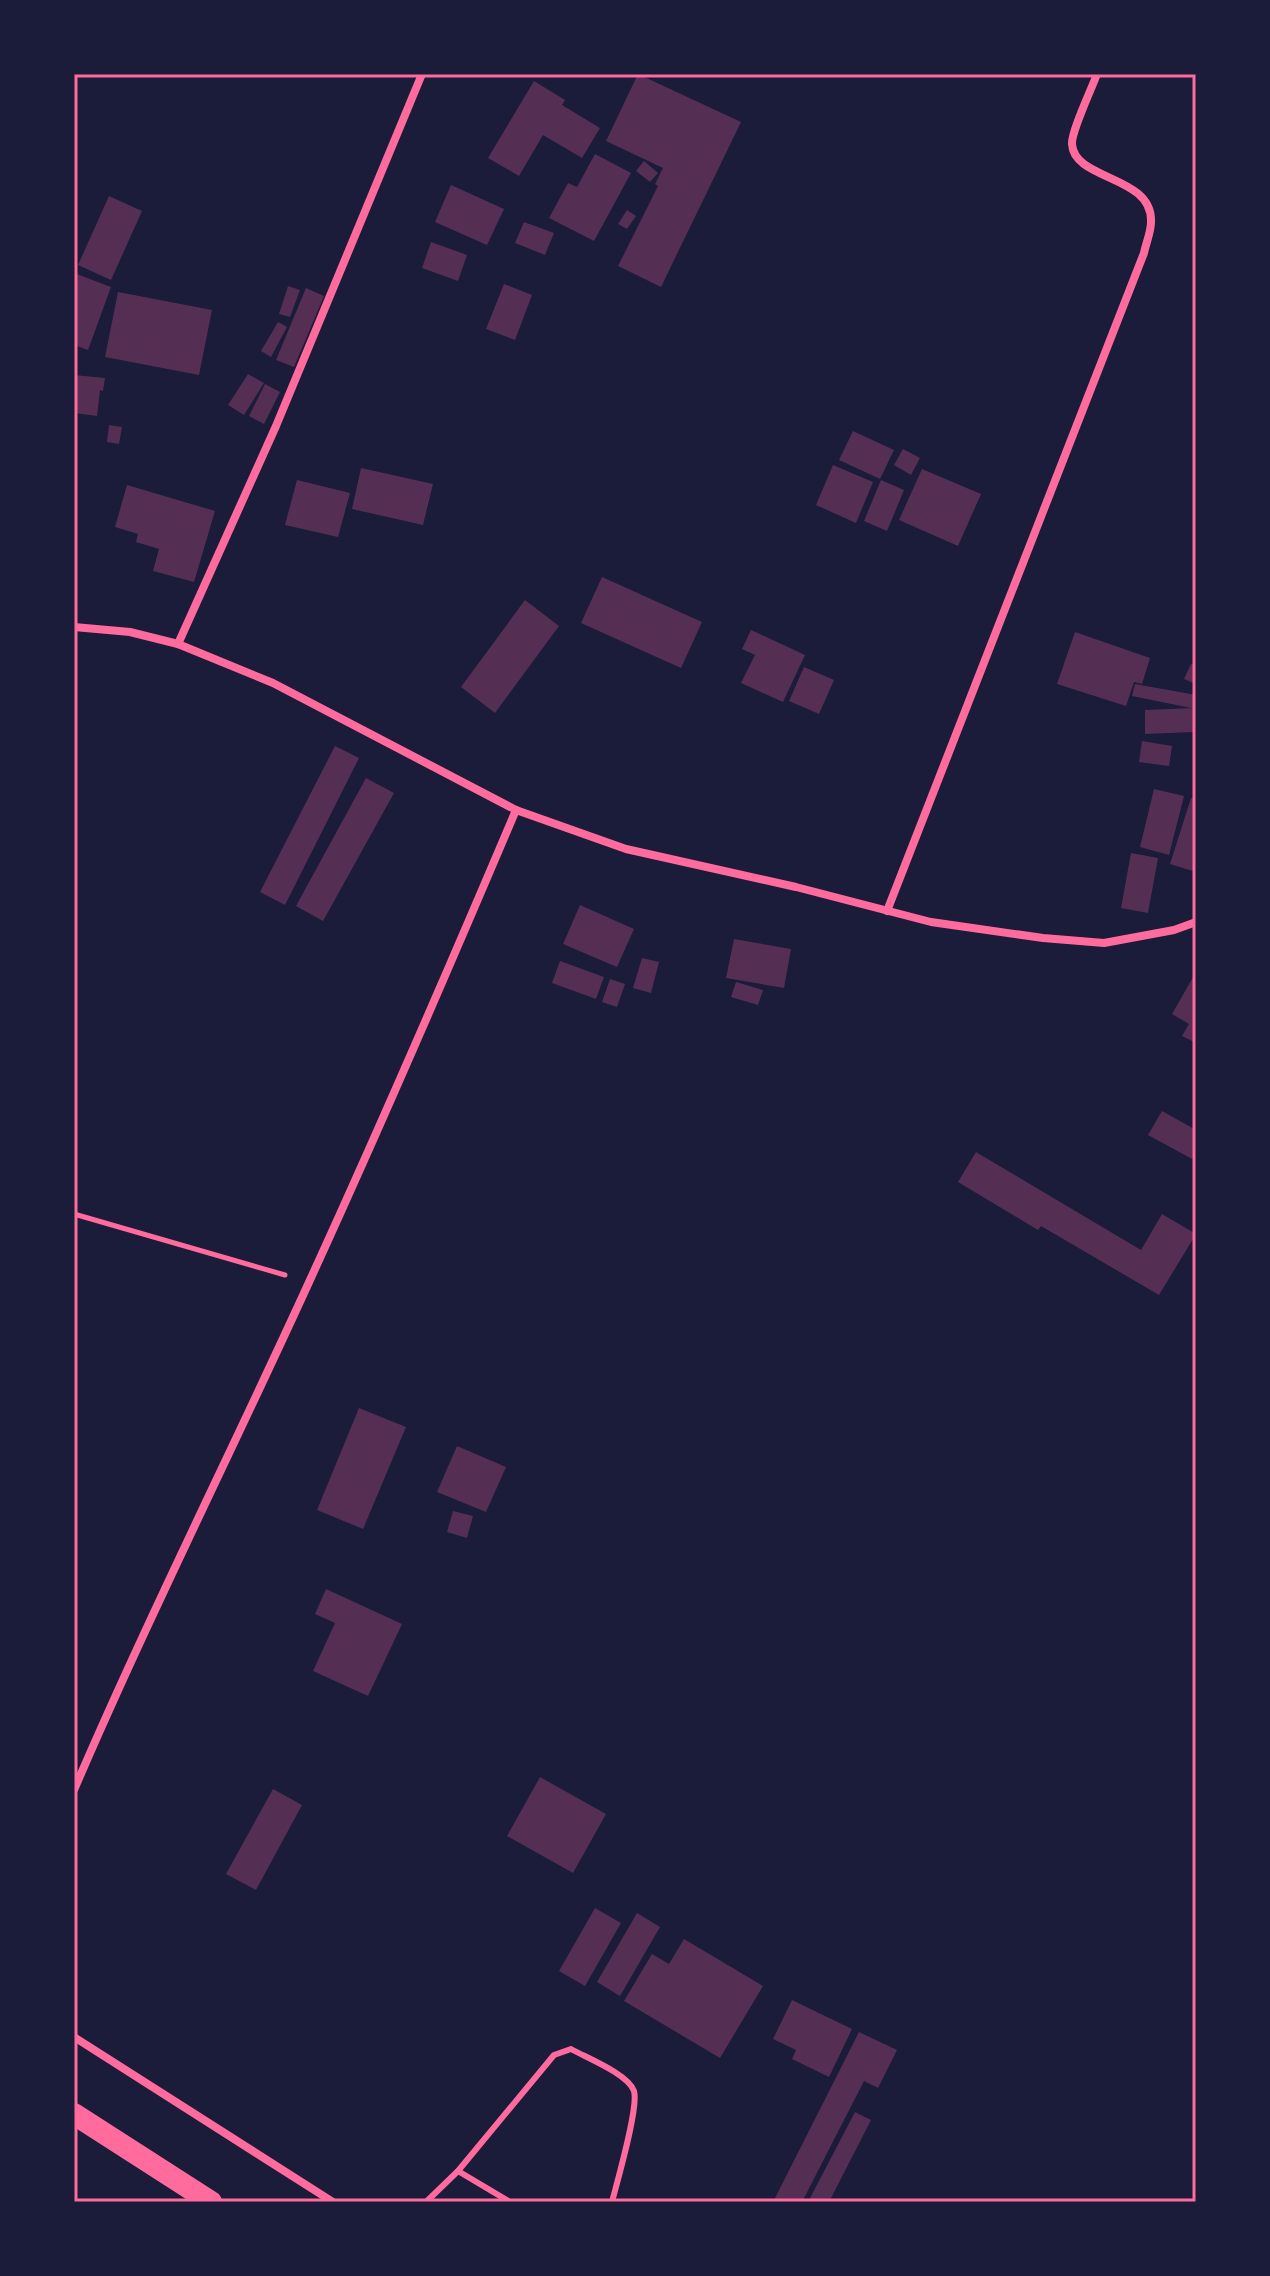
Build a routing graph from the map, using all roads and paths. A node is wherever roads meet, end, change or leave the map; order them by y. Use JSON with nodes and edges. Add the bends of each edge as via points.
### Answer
{"nodes":[{"id":1,"x":422,"y":74,"type":"edge"},
{"id":2,"x":1097,"y":74,"type":"edge"},
{"id":3,"x":74,"y":627,"type":"edge"},
{"id":4,"x":178,"y":644,"type":"junction"},
{"id":5,"x":516,"y":810,"type":"junction"},
{"id":6,"x":887,"y":911,"type":"junction"},
{"id":7,"x":1196,"y":922,"type":"edge"},
{"id":8,"x":74,"y":1214,"type":"edge"},
{"id":9,"x":309,"y":1282,"type":"junction"},
{"id":10,"x":74,"y":1790,"type":"edge"},
{"id":11,"x":74,"y":2037,"type":"edge"},
{"id":12,"x":74,"y":2114,"type":"edge"},
{"id":13,"x":458,"y":2171,"type":"junction"},
{"id":14,"x":211,"y":2202,"type":"edge"},
{"id":15,"x":333,"y":2202,"type":"edge"},
{"id":16,"x":426,"y":2202,"type":"edge"},
{"id":17,"x":510,"y":2202,"type":"edge"},
{"id":18,"x":612,"y":2202,"type":"edge"}],
"edges":[{"from":1,"to":4,"type":"street","via":[[276,426]]},
{"from":2,"to":6,"type":"street","via":[[1071,142],[1074,155],[1144,199],[1152,220],[1144,253]]},
{"from":3,"to":4,"type":"street","via":[[130,632]]},
{"from":4,"to":5,"type":"street","via":[[273,683]]},
{"from":5,"to":6,"type":"street","via":[[626,849]]},
{"from":5,"to":9,"type":"street"},
{"from":6,"to":7,"type":"street","via":[[931,922],[1104,943]]},
{"from":8,"to":9,"type":"path"},
{"from":9,"to":10,"type":"street"},
{"from":11,"to":15,"type":"street"},
{"from":12,"to":14,"type":"highway"},
{"from":13,"to":16,"type":"lane"},
{"from":13,"to":17,"type":"lane"},
{"from":13,"to":18,"type":"lane","via":[[540,2070],[554,2055],[571,2049],[624,2078],[634,2091],[634,2112]]}]}
